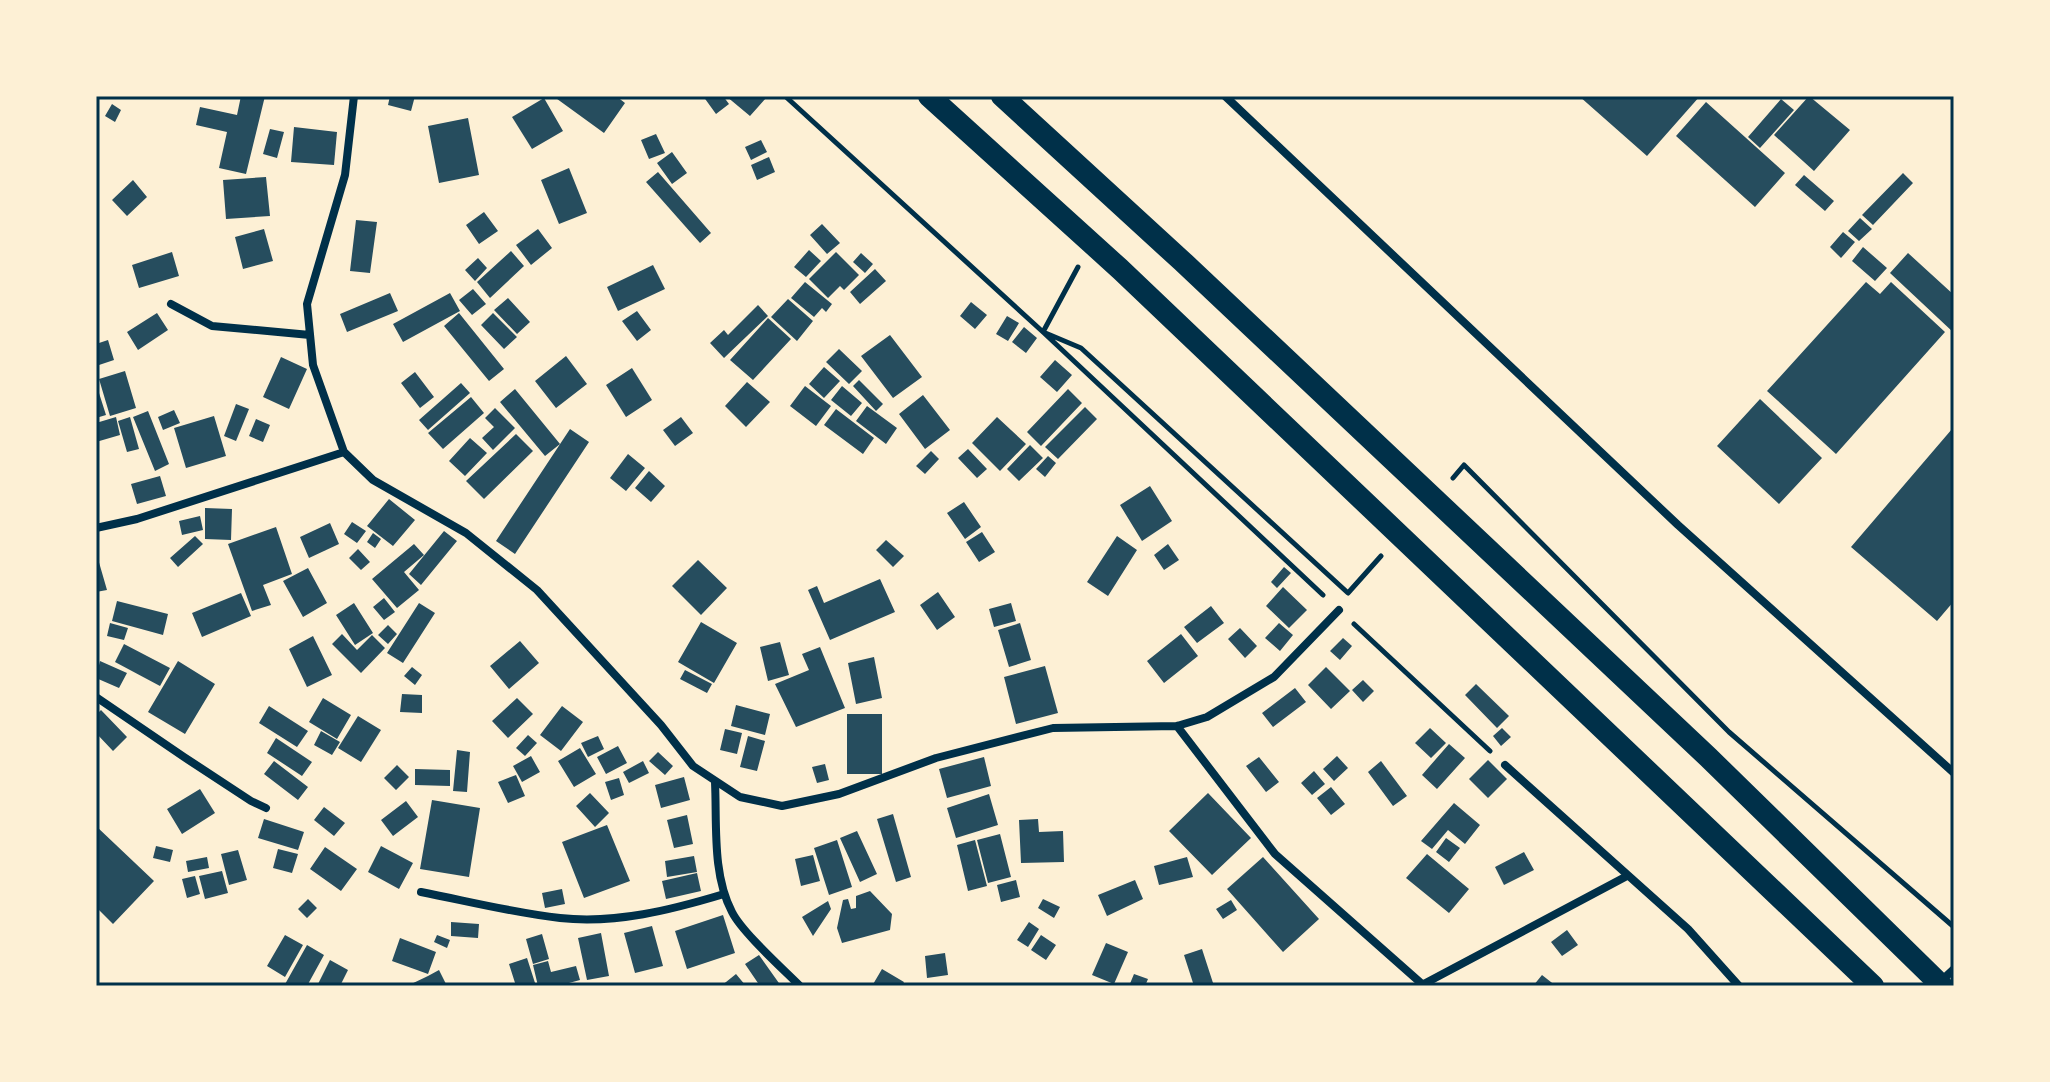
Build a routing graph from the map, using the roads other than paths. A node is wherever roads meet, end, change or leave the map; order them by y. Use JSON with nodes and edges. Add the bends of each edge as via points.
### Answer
{"nodes":[{"id":1,"x":354,"y":96,"type":"edge"},
{"id":2,"x":929,"y":96,"type":"edge"},
{"id":3,"x":1002,"y":96,"type":"edge"},
{"id":4,"x":1225,"y":96,"type":"edge"},
{"id":5,"x":171,"y":304,"type":"dead end"},
{"id":6,"x":310,"y":335,"type":"junction"},
{"id":7,"x":344,"y":452,"type":"junction"},
{"id":8,"x":96,"y":528,"type":"edge"},
{"id":9,"x":1339,"y":610,"type":"road end"},
{"id":10,"x":96,"y":697,"type":"edge"},
{"id":11,"x":1177,"y":726,"type":"junction"},
{"id":12,"x":1505,"y":765,"type":"road end"},
{"id":13,"x":1954,"y":773,"type":"edge"},
{"id":14,"x":715,"y":782,"type":"junction"},
{"id":15,"x":266,"y":808,"type":"dead end"},
{"id":16,"x":1627,"y":876,"type":"junction"},
{"id":17,"x":421,"y":892,"type":"dead end"},
{"id":18,"x":724,"y":894,"type":"junction"},
{"id":19,"x":1945,"y":979,"type":"edge"},
{"id":20,"x":1421,"y":985,"type":"edge"},
{"id":21,"x":800,"y":986,"type":"edge"},
{"id":22,"x":1739,"y":986,"type":"edge"},
{"id":23,"x":1873,"y":986,"type":"edge"}],
"edges":[{"from":1,"to":6,"type":"street","via":[[345,175],[307,304]]},
{"from":2,"to":23,"type":"highway","via":[[1091,243]]},
{"from":3,"to":19,"type":"highway"},
{"from":4,"to":13,"type":"street","via":[[1678,525]]},
{"from":5,"to":6,"type":"street","via":[[212,326]]},
{"from":6,"to":7,"type":"street","via":[[313,365]]},
{"from":7,"to":8,"type":"street"},
{"from":7,"to":14,"type":"street","via":[[373,480],[466,533],[537,590],[693,766]]},
{"from":9,"to":11,"type":"street","via":[[1274,677],[1207,717]]},
{"from":10,"to":15,"type":"street"},
{"from":11,"to":14,"type":"street","via":[[1053,728],[936,758],[839,794],[782,806],[740,797]]},
{"from":11,"to":20,"type":"street","via":[[1275,854]]},
{"from":12,"to":16,"type":"street"},
{"from":14,"to":18,"type":"street"},
{"from":16,"to":20,"type":"street"},
{"from":16,"to":22,"type":"street","via":[[1688,929]]},
{"from":17,"to":18,"type":"street","via":[[561,918],[669,911]]},
{"from":18,"to":21,"type":"street","via":[[733,915]]}]}
